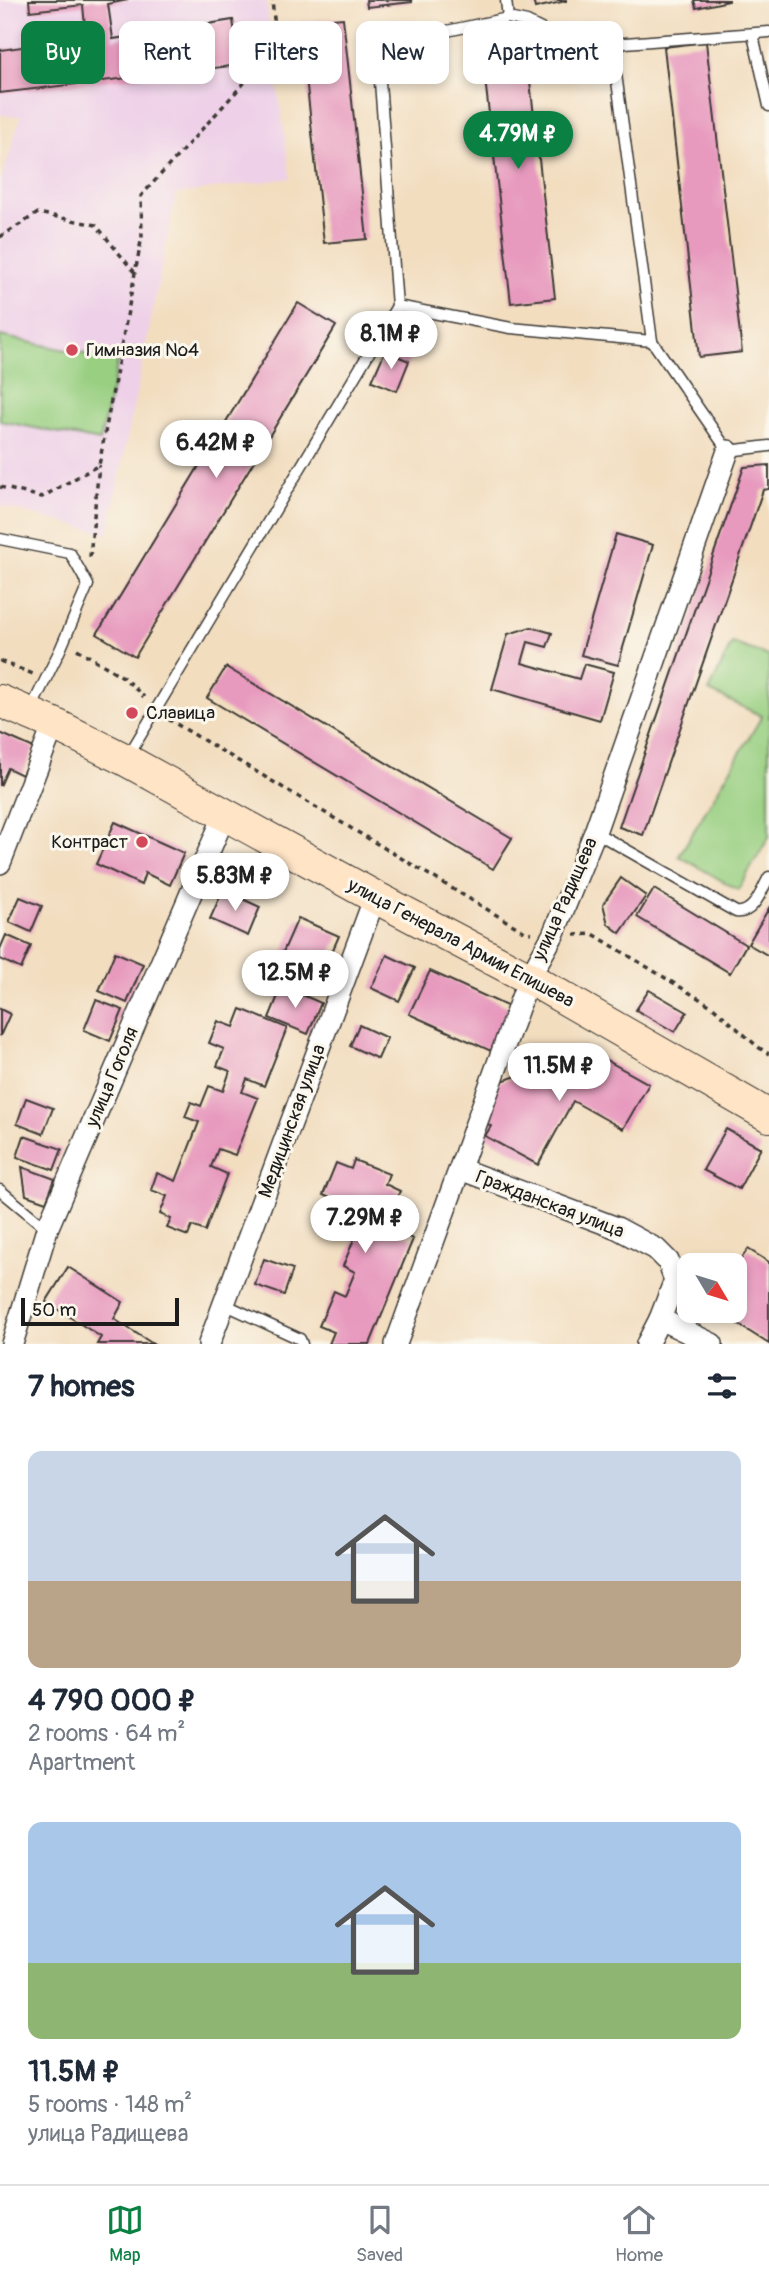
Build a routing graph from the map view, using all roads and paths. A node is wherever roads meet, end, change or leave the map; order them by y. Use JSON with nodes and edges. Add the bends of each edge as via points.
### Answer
{"nodes":[{"id":1,"x":272,"y":0,"type":"edge"},
{"id":2,"x":506,"y":0,"type":"edge"},
{"id":3,"x":508,"y":18,"type":"junction"},
{"id":4,"x":522,"y":21,"type":"edge"},
{"id":5,"x":769,"y":32,"type":"edge"},
{"id":6,"x":753,"y":35,"type":"junction"},
{"id":7,"x":623,"y":43,"type":"edge"},
{"id":8,"x":617,"y":84,"type":"edge"},
{"id":9,"x":769,"y":106,"type":"edge"},
{"id":10,"x":0,"y":237,"type":"edge"},
{"id":11,"x":135,"y":274,"type":"junction"},
{"id":12,"x":397,"y":306,"type":"junction"},
{"id":13,"x":652,"y":341,"type":"junction"},
{"id":14,"x":769,"y":446,"type":"edge"},
{"id":15,"x":728,"y":451,"type":"junction"},
{"id":16,"x":99,"y":465,"type":"junction"},
{"id":17,"x":0,"y":487,"type":"edge"},
{"id":18,"x":0,"y":539,"type":"edge"},
{"id":19,"x":88,"y":586,"type":"junction"},
{"id":20,"x":60,"y":650,"type":"junction"},
{"id":21,"x":0,"y":661,"type":"edge"},
{"id":22,"x":157,"y":709,"type":"junction"},
{"id":23,"x":28,"y":713,"type":"edge"},
{"id":24,"x":125,"y":760,"type":"junction"},
{"id":25,"x":225,"y":814,"type":"junction"},
{"id":26,"x":595,"y":832,"type":"junction"},
{"id":27,"x":0,"y":863,"type":"edge"},
{"id":28,"x":769,"y":877,"type":"edge"},
{"id":29,"x":375,"y":898,"type":"junction"},
{"id":30,"x":553,"y":935,"type":"junction"},
{"id":31,"x":529,"y":978,"type":"junction"},
{"id":32,"x":769,"y":1054,"type":"edge"},
{"id":33,"x":769,"y":1116,"type":"edge"},
{"id":34,"x":460,"y":1169,"type":"junction"},
{"id":35,"x":0,"y":1190,"type":"edge"},
{"id":36,"x":47,"y":1229,"type":"junction"},
{"id":37,"x":224,"y":1304,"type":"junction"},
{"id":38,"x":660,"y":1319,"type":"junction"},
{"id":39,"x":12,"y":1344,"type":"edge"},
{"id":40,"x":209,"y":1344,"type":"edge"},
{"id":41,"x":302,"y":1344,"type":"edge"},
{"id":42,"x":396,"y":1344,"type":"edge"},
{"id":43,"x":647,"y":1344,"type":"edge"},
{"id":44,"x":712,"y":1344,"type":"edge"}],
"edges":[{"from":1,"to":11,"type":"path","via":[[277,47],[141,196],[142,236]]},
{"from":2,"to":3,"type":"lane"},
{"from":3,"to":4,"type":"lane"},
{"from":3,"to":12,"type":"lane","via":[[414,38],[391,53],[383,68],[380,82]]},
{"from":5,"to":6,"type":"lane"},
{"from":6,"to":7,"type":"lane"},
{"from":6,"to":9,"type":"lane"},
{"from":8,"to":13,"type":"lane"},
{"from":10,"to":11,"type":"path","via":[[38,213],[96,225]]},
{"from":11,"to":16,"type":"path"},
{"from":12,"to":13,"type":"lane","via":[[512,328]]},
{"from":12,"to":22,"type":"lane"},
{"from":13,"to":15,"type":"lane"},
{"from":14,"to":15,"type":"lane"},
{"from":15,"to":26,"type":"street","name":"улица Радищева"},
{"from":16,"to":17,"type":"path","via":[[42,497]]},
{"from":16,"to":19,"type":"path"},
{"from":18,"to":19,"type":"lane","via":[[70,553]]},
{"from":19,"to":20,"type":"lane"},
{"from":20,"to":21,"type":"path","via":[[33,674]]},
{"from":20,"to":22,"type":"path","via":[[67,644],[123,677]]},
{"from":20,"to":23,"type":"lane"},
{"from":22,"to":24,"type":"lane"},
{"from":22,"to":30,"type":"path","via":[[170,721],[525,932]]},
{"from":23,"to":24,"type":"main road","name":"улица Генерала Армии Епишева"},
{"from":23,"to":27,"type":"street"},
{"from":24,"to":25,"type":"main road","name":"улица Генерала Армии Епишева"},
{"from":25,"to":29,"type":"main road","name":"улица Генерала Армии Епишева"},
{"from":25,"to":36,"type":"street","name":"улица Гоголя"},
{"from":26,"to":28,"type":"lane","via":[[736,912],[749,910]]},
{"from":26,"to":30,"type":"street","name":"улица Радищева"},
{"from":29,"to":31,"type":"main road","name":"улица Генерала Армии Епишева"},
{"from":29,"to":37,"type":"street","name":"Медицинская улица"},
{"from":30,"to":31,"type":"street","name":"улица Радищева"},
{"from":30,"to":32,"type":"path","via":[[593,934],[713,1007]]},
{"from":31,"to":33,"type":"main road","name":"улица Генерала Армии Епишева"},
{"from":31,"to":34,"type":"street","name":"улица Радищева"},
{"from":34,"to":38,"type":"street","name":"Гражданская улица","via":[[617,1228],[656,1250],[668,1261],[675,1280]]},
{"from":34,"to":42,"type":"street","name":"улица Радищева"},
{"from":35,"to":36,"type":"lane"},
{"from":36,"to":39,"type":"street","name":"улица Гоголя"},
{"from":37,"to":40,"type":"street","name":"Медицинская улица"},
{"from":37,"to":41,"type":"lane","via":[[300,1339]]},
{"from":38,"to":43,"type":"street","name":"Гражданская улица"},
{"from":38,"to":44,"type":"street"}]}
